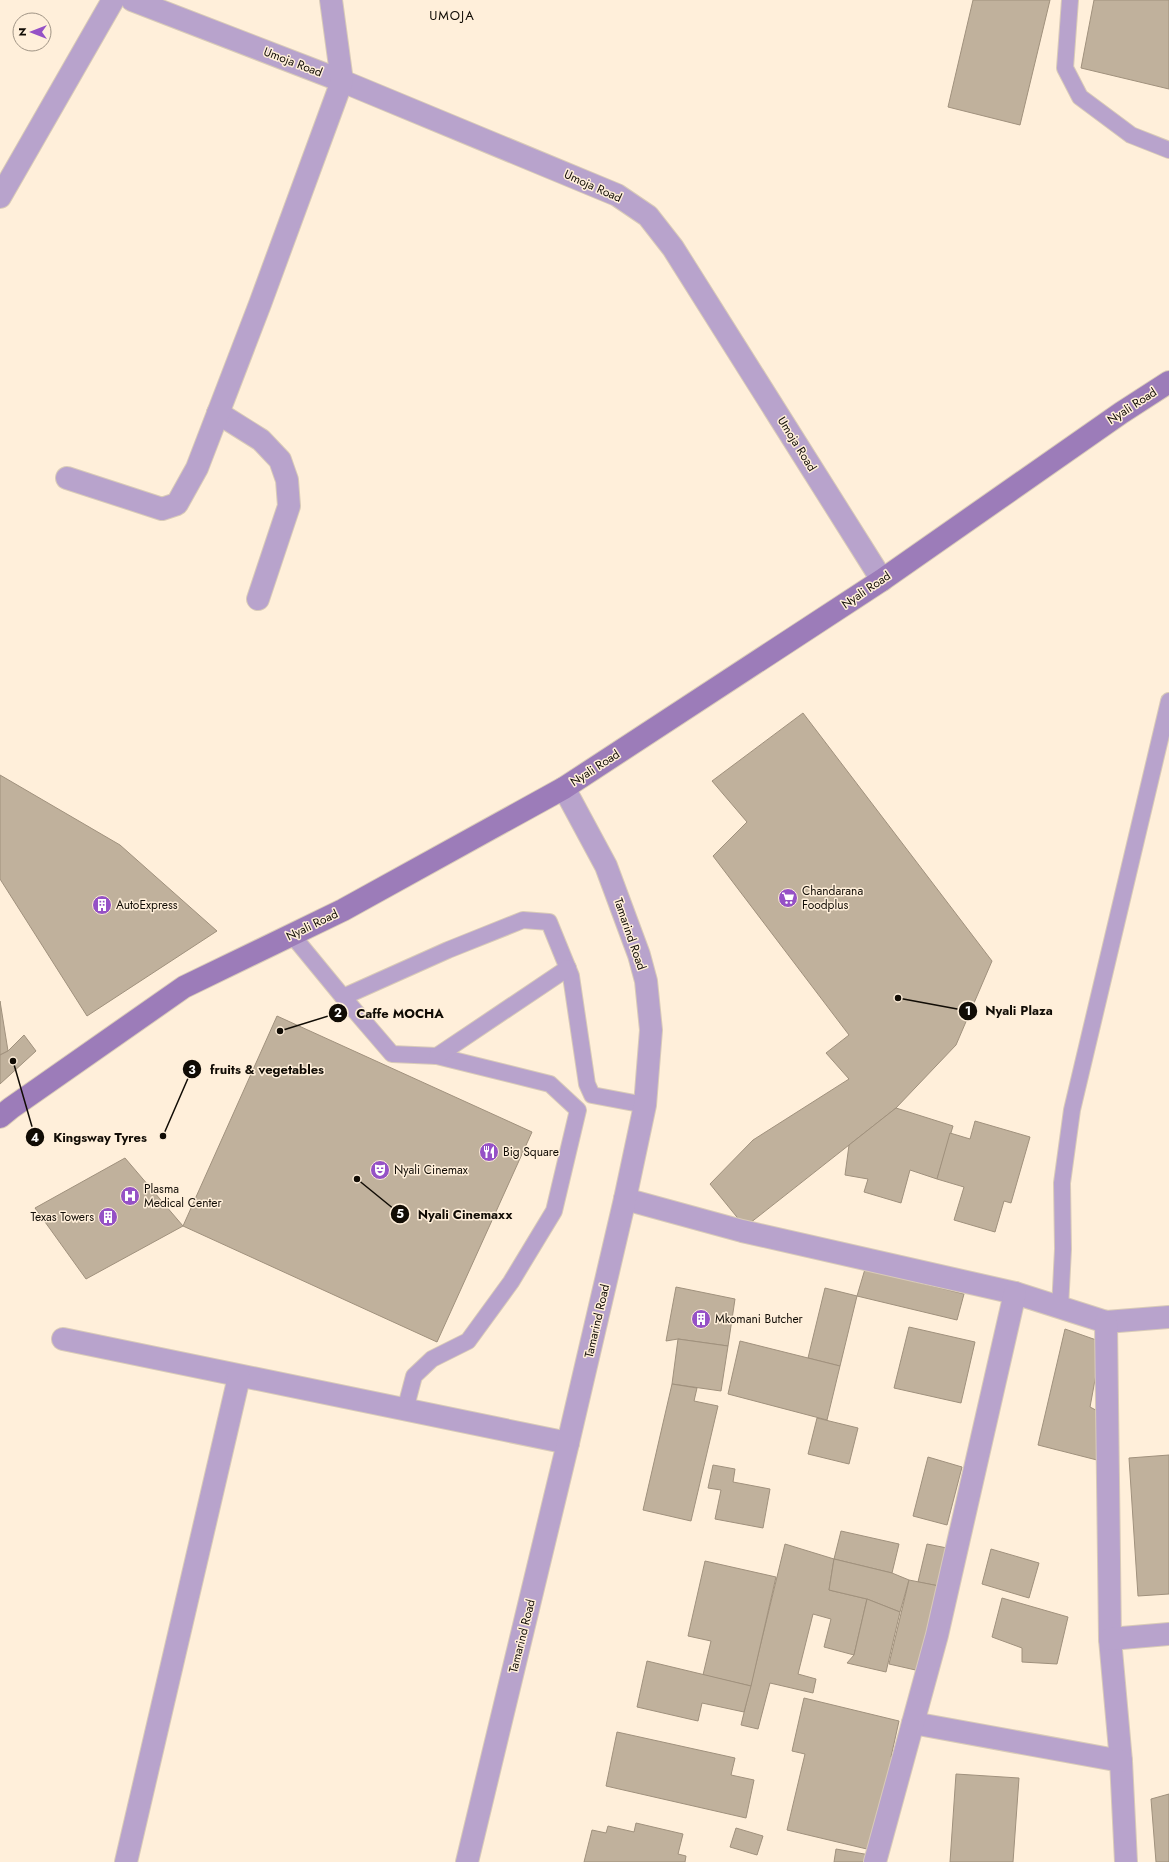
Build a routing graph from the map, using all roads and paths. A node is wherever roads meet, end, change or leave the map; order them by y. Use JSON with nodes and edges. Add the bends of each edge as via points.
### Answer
{"nodes":[{"id":1,"x":113,"y":0,"type":"edge"},
{"id":2,"x":132,"y":0,"type":"edge"},
{"id":3,"x":332,"y":0,"type":"edge"},
{"id":4,"x":1070,"y":0,"type":"edge"},
{"id":5,"x":342,"y":81,"type":"junction"},
{"id":6,"x":1169,"y":150,"type":"edge"},
{"id":7,"x":1,"y":192,"type":"edge"},
{"id":8,"x":1169,"y":382,"type":"edge"},
{"id":9,"x":218,"y":412,"type":"junction"},
{"id":10,"x":67,"y":478,"type":"dead end"},
{"id":11,"x":882,"y":580,"type":"junction"},
{"id":12,"x":258,"y":599,"type":"dead end"},
{"id":13,"x":1169,"y":701,"type":"edge"},
{"id":14,"x":564,"y":788,"type":"junction"},
{"id":15,"x":292,"y":935,"type":"junction"},
{"id":16,"x":568,"y":968,"type":"junction"},
{"id":17,"x":343,"y":997,"type":"junction"},
{"id":18,"x":437,"y":1056,"type":"junction"},
{"id":19,"x":592,"y":1095,"type":"junction"},
{"id":20,"x":645,"y":1105,"type":"junction"},
{"id":21,"x":578,"y":1110,"type":"junction"},
{"id":22,"x":0,"y":1117,"type":"edge"},
{"id":23,"x":625,"y":1199,"type":"junction"},
{"id":24,"x":1015,"y":1293,"type":"junction"},
{"id":25,"x":1060,"y":1308,"type":"junction"},
{"id":26,"x":1169,"y":1317,"type":"edge"},
{"id":27,"x":1106,"y":1322,"type":"junction"},
{"id":28,"x":63,"y":1339,"type":"dead end"},
{"id":29,"x":239,"y":1377,"type":"junction"},
{"id":30,"x":405,"y":1410,"type":"junction"},
{"id":31,"x":568,"y":1443,"type":"junction"},
{"id":32,"x":1169,"y":1634,"type":"edge"},
{"id":33,"x":1110,"y":1639,"type":"junction"},
{"id":34,"x":913,"y":1723,"type":"junction"},
{"id":35,"x":1120,"y":1761,"type":"junction"},
{"id":36,"x":126,"y":1862,"type":"edge"},
{"id":37,"x":467,"y":1862,"type":"edge"},
{"id":38,"x":875,"y":1862,"type":"edge"},
{"id":39,"x":1126,"y":1862,"type":"edge"}],
"edges":[{"from":1,"to":7,"type":"street"},
{"from":2,"to":5,"type":"street","name":"Umoja Road"},
{"from":3,"to":5,"type":"street"},
{"from":4,"to":6,"type":"lane","via":[[1065,68],[1080,97],[1131,135]]},
{"from":5,"to":9,"type":"street"},
{"from":5,"to":11,"type":"street","name":"Umoja Road","via":[[617,195],[648,216],[674,248]]},
{"from":8,"to":11,"type":"main road","name":"Nyali Road","via":[[1121,412]]},
{"from":9,"to":10,"type":"street","via":[[197,468],[177,504],[162,509]]},
{"from":9,"to":12,"type":"street","via":[[261,440],[280,460],[286,480],[289,506]]},
{"from":11,"to":14,"type":"main road","name":"Nyali Road"},
{"from":13,"to":25,"type":"lane","via":[[1072,1110],[1062,1183],[1063,1249]]},
{"from":14,"to":15,"type":"main road","name":"Nyali Road","via":[[343,910]]},
{"from":14,"to":20,"type":"street","name":"Tamarind Road","via":[[606,866],[646,981],[651,1030]]},
{"from":15,"to":17,"type":"lane"},
{"from":15,"to":22,"type":"main road","name":"Nyali Road","via":[[184,988]]},
{"from":16,"to":17,"type":"lane","via":[[549,922],[523,920]]},
{"from":16,"to":18,"type":"lane"},
{"from":16,"to":19,"type":"lane","via":[[587,1084]]},
{"from":17,"to":18,"type":"lane","via":[[392,1054]]},
{"from":18,"to":21,"type":"lane","via":[[550,1084]]},
{"from":19,"to":20,"type":"lane"},
{"from":19,"to":21,"type":"lane"},
{"from":20,"to":23,"type":"street","name":"Tamarind Road"},
{"from":21,"to":30,"type":"lane","via":[[554,1211],[511,1282],[468,1341],[432,1359],[414,1376]]},
{"from":23,"to":24,"type":"street","via":[[742,1231]]},
{"from":23,"to":31,"type":"street","name":"Tamarind Road"},
{"from":24,"to":25,"type":"street"},
{"from":24,"to":34,"type":"street","via":[[938,1635]]},
{"from":25,"to":27,"type":"street"},
{"from":26,"to":27,"type":"street"},
{"from":27,"to":33,"type":"street"},
{"from":28,"to":29,"type":"street"},
{"from":29,"to":30,"type":"street"},
{"from":29,"to":36,"type":"street"},
{"from":30,"to":31,"type":"street"},
{"from":31,"to":37,"type":"street","name":"Tamarind Road"},
{"from":32,"to":33,"type":"street"},
{"from":33,"to":35,"type":"street"},
{"from":34,"to":35,"type":"street"},
{"from":34,"to":38,"type":"street"},
{"from":35,"to":39,"type":"street"}]}
